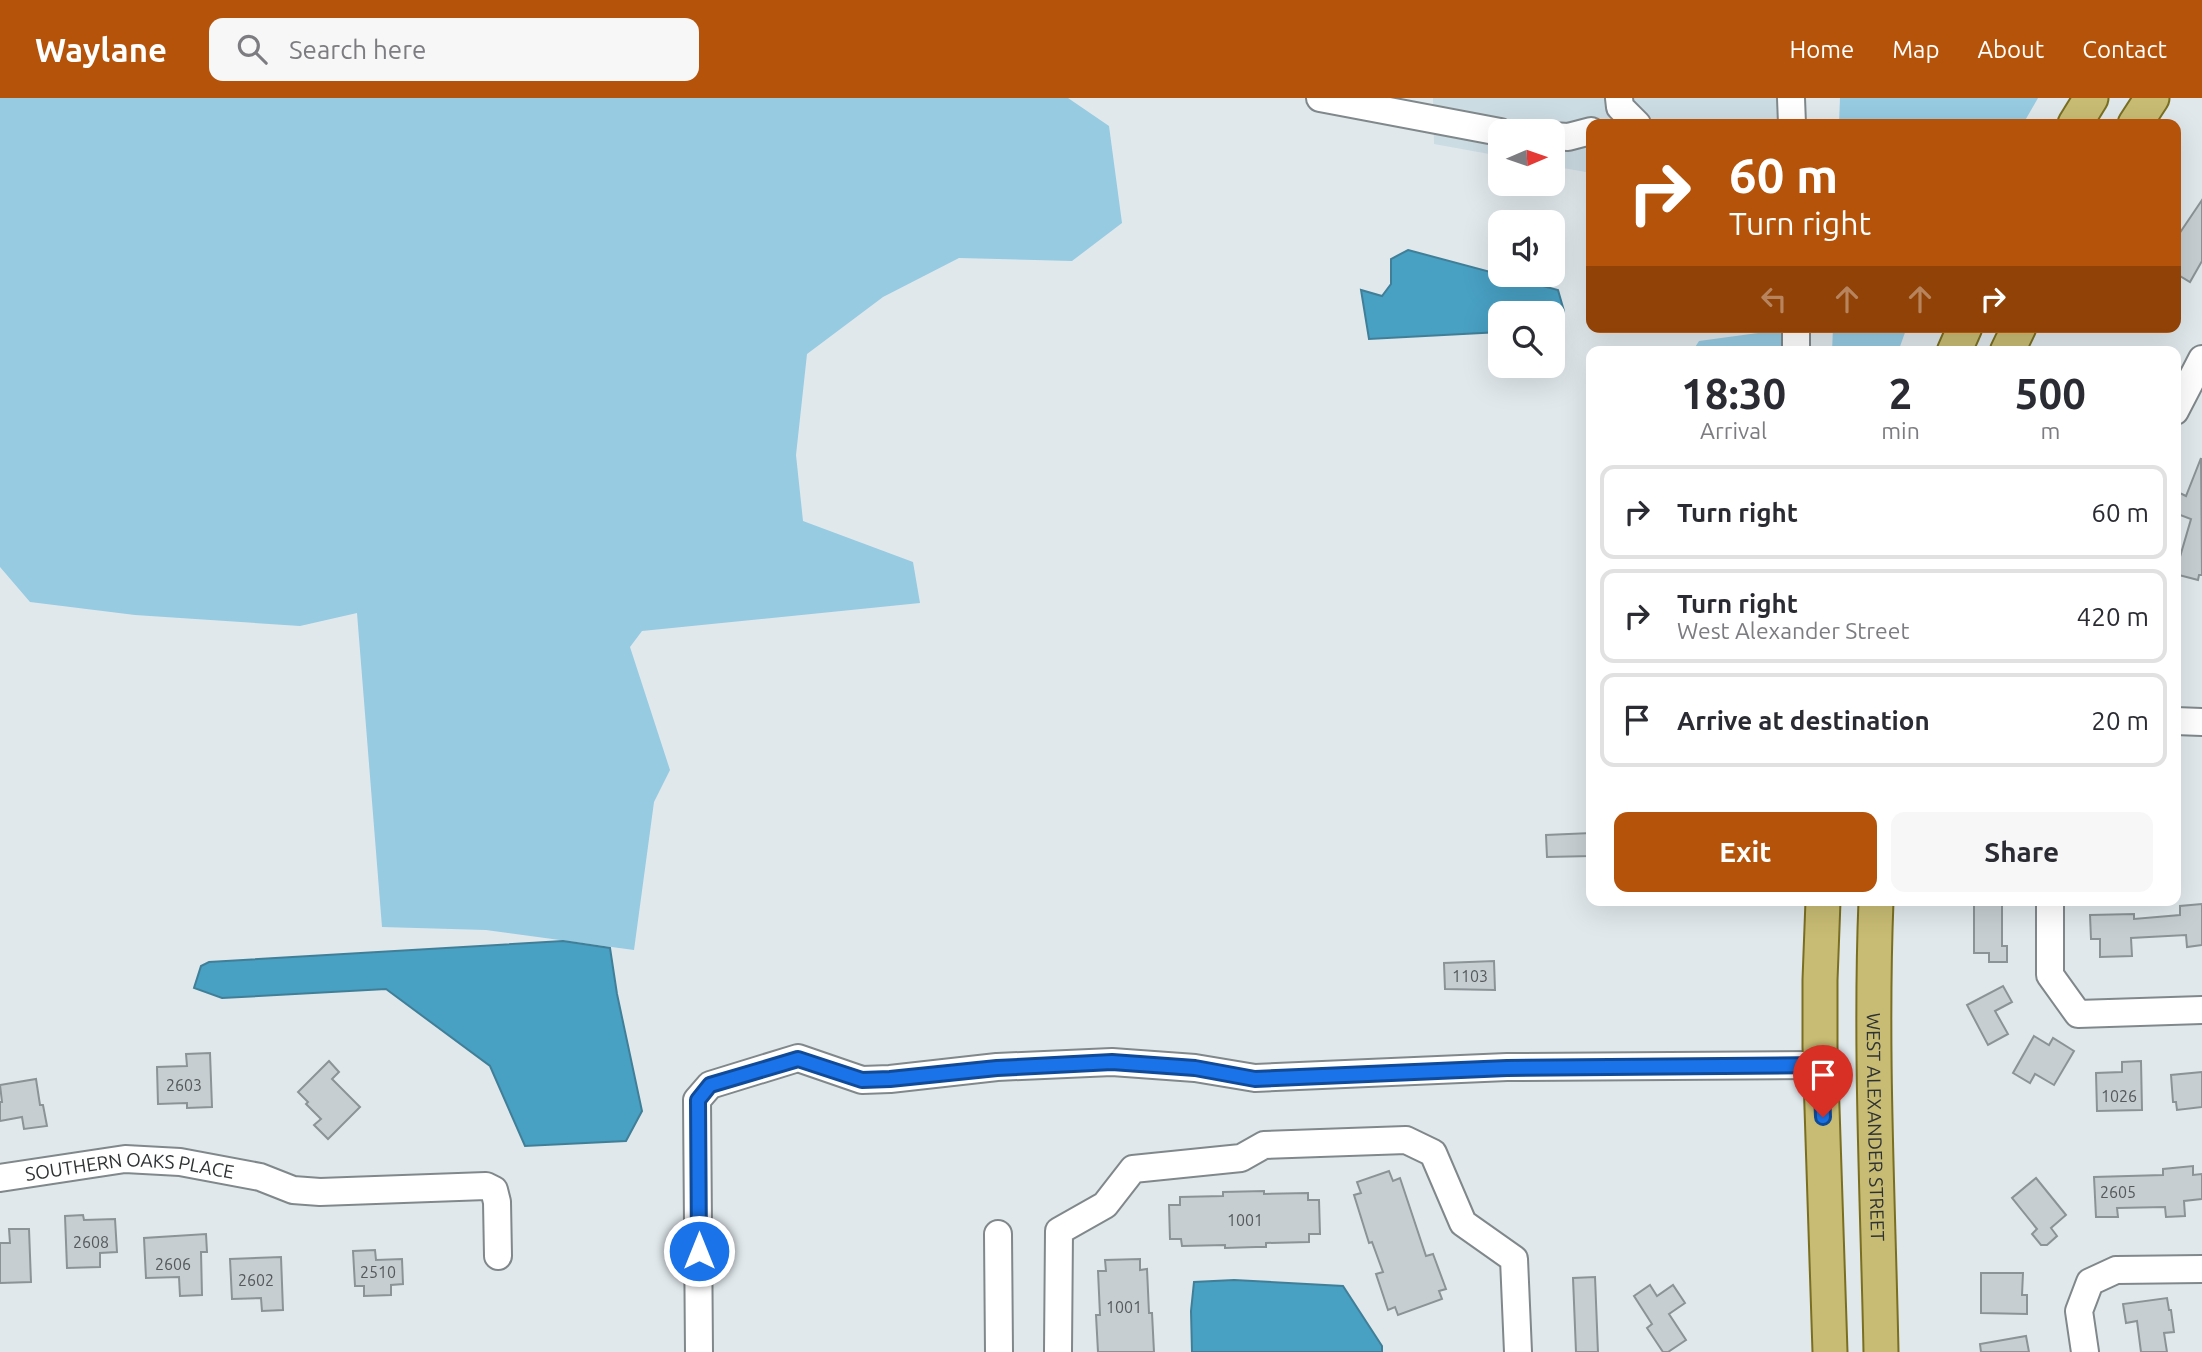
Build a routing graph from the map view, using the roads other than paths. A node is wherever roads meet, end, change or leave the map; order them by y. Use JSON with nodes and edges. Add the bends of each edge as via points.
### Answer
{"nodes":[{"id":1,"x":1320,"y":98,"type":"edge"},
{"id":2,"x":1791,"y":98,"type":"edge"},
{"id":3,"x":2091,"y":98,"type":"edge"},
{"id":4,"x":2152,"y":98,"type":"edge"},
{"id":5,"x":1791,"y":119,"type":"edge"},
{"id":6,"x":2078,"y":119,"type":"edge"},
{"id":7,"x":2138,"y":119,"type":"edge"},
{"id":8,"x":1488,"y":130,"type":"edge"},
{"id":9,"x":1586,"y":132,"type":"edge"},
{"id":10,"x":1565,"y":137,"type":"edge"},
{"id":11,"x":2202,"y":359,"type":"edge"},
{"id":12,"x":2181,"y":399,"type":"edge"},
{"id":13,"x":2181,"y":720,"type":"edge"},
{"id":14,"x":2202,"y":722,"type":"edge"},
{"id":15,"x":1823,"y":906,"type":"edge"},
{"id":16,"x":1876,"y":906,"type":"edge"},
{"id":17,"x":2050,"y":906,"type":"edge"},
{"id":18,"x":2202,"y":1010,"type":"edge"},
{"id":19,"x":1821,"y":1065,"type":"junction"},
{"id":20,"x":0,"y":1178,"type":"edge"},
{"id":21,"x":998,"y":1234,"type":"dead end"},
{"id":22,"x":498,"y":1256,"type":"dead end"},
{"id":23,"x":2202,"y":1269,"type":"edge"},
{"id":24,"x":699,"y":1352,"type":"edge"},
{"id":25,"x":999,"y":1352,"type":"edge"},
{"id":26,"x":1058,"y":1352,"type":"edge"},
{"id":27,"x":1518,"y":1352,"type":"edge"},
{"id":28,"x":1830,"y":1352,"type":"edge"},
{"id":29,"x":1881,"y":1352,"type":"edge"},
{"id":30,"x":2085,"y":1352,"type":"edge"}],
"edges":[{"from":1,"to":8,"type":"street"},
{"from":2,"to":5,"type":"street"},
{"from":3,"to":6,"type":"main road"},
{"from":4,"to":7,"type":"main road"},
{"from":9,"to":10,"type":"street"},
{"from":11,"to":12,"type":"street"},
{"from":13,"to":14,"type":"street"},
{"from":15,"to":19,"type":"main road"},
{"from":16,"to":29,"type":"main road","name":"WEST ALEXANDER STREET"},
{"from":17,"to":18,"type":"street","via":[[2050,975],[2078,1014]]},
{"from":19,"to":24,"type":"street","via":[[1507,1068],[1255,1079],[1195,1068],[1112,1062],[862,1080],[798,1059],[710,1085],[698,1100]]},
{"from":19,"to":28,"type":"main road"},
{"from":20,"to":22,"type":"street","name":"SOUTHERN OAKS PLACE","via":[[125,1159],[180,1162],[260,1177],[293,1190],[486,1186],[494,1190],[497,1202]]},
{"from":21,"to":25,"type":"street"},
{"from":23,"to":30,"type":"street","via":[[2116,1270],[2090,1282],[2079,1311]]},
{"from":26,"to":27,"type":"street","via":[[1059,1231],[1105,1205],[1133,1169],[1241,1158],[1264,1145],[1406,1140],[1433,1153],[1463,1223],[1514,1259]]}]}
